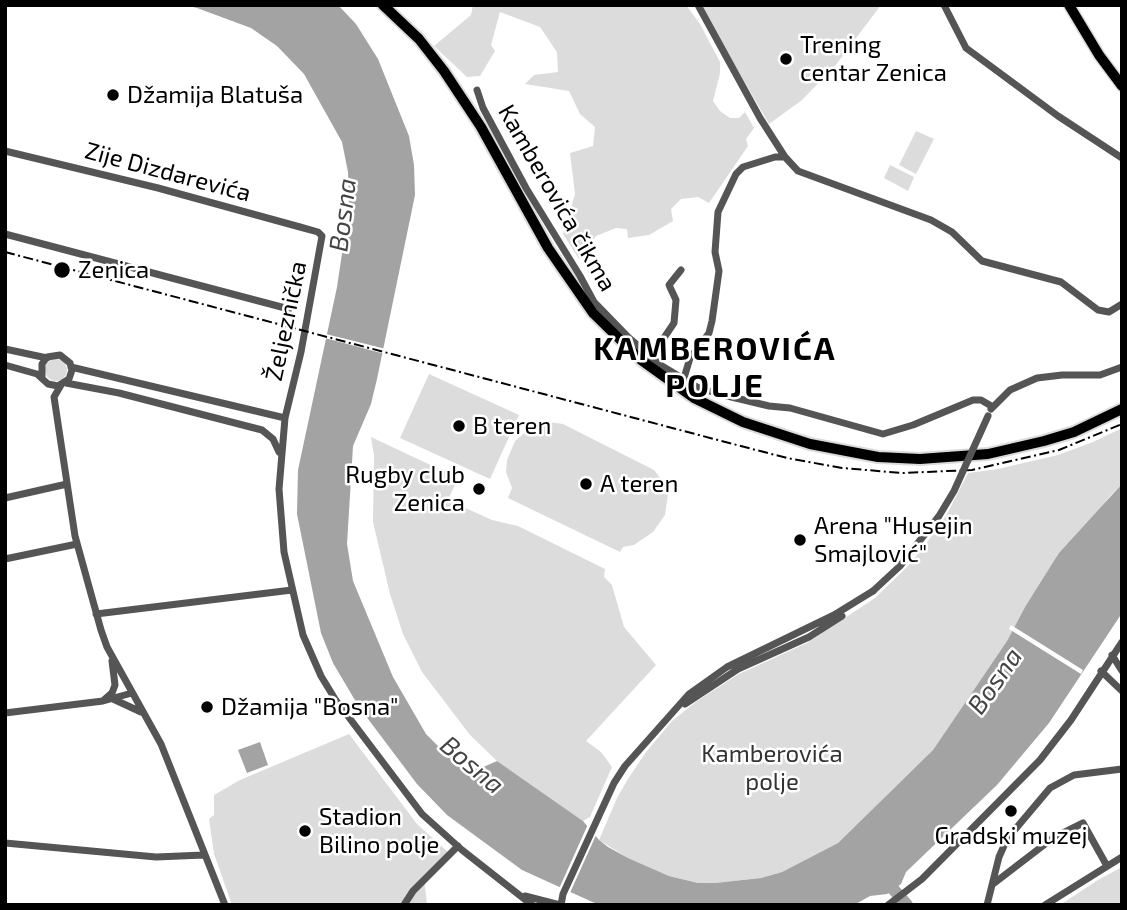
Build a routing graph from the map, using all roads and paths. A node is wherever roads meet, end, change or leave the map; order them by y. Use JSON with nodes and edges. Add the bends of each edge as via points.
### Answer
{"nodes":[{"id":1,"x":383,"y":5,"type":"edge"},
{"id":2,"x":698,"y":5,"type":"edge"},
{"id":3,"x":944,"y":5,"type":"edge"},
{"id":4,"x":1069,"y":5,"type":"edge"},
{"id":5,"x":1122,"y":86,"type":"edge"},
{"id":6,"x":477,"y":90,"type":"dead end"},
{"id":7,"x":5,"y":151,"type":"edge"},
{"id":8,"x":785,"y":157,"type":"junction"},
{"id":9,"x":1122,"y":158,"type":"edge"},
{"id":10,"x":320,"y":233,"type":"joint"},
{"id":11,"x":5,"y":234,"type":"edge"},
{"id":12,"x":681,"y":270,"type":"dead end"},
{"id":13,"x":1122,"y":304,"type":"edge"},
{"id":14,"x":289,"y":309,"type":"dead end"},
{"id":15,"x":5,"y":349,"type":"edge"},
{"id":16,"x":651,"y":357,"type":"junction"},
{"id":17,"x":47,"y":358,"type":"junction"},
{"id":18,"x":5,"y":365,"type":"edge"},
{"id":19,"x":1122,"y":366,"type":"edge"},
{"id":20,"x":71,"y":367,"type":"junction"},
{"id":21,"x":684,"y":378,"type":"junction"},
{"id":22,"x":43,"y":379,"type":"junction"},
{"id":23,"x":63,"y":384,"type":"junction"},
{"id":24,"x":993,"y":407,"type":"junction"},
{"id":25,"x":1122,"y":409,"type":"edge"},
{"id":26,"x":57,"y":418,"type":"junction"},
{"id":27,"x":284,"y":422,"type":"junction"},
{"id":28,"x":262,"y":430,"type":"junction"},
{"id":29,"x":281,"y":455,"type":"junction"},
{"id":30,"x":67,"y":484,"type":"junction"},
{"id":31,"x":5,"y":498,"type":"edge"},
{"id":32,"x":77,"y":544,"type":"junction"},
{"id":33,"x":5,"y":558,"type":"edge"},
{"id":34,"x":292,"y":590,"type":"junction"},
{"id":35,"x":96,"y":614,"type":"junction"},
{"id":36,"x":1122,"y":642,"type":"edge"},
{"id":37,"x":107,"y":647,"type":"junction"},
{"id":38,"x":1112,"y":655,"type":"junction"},
{"id":39,"x":1101,"y":671,"type":"junction"},
{"id":40,"x":1122,"y":671,"type":"edge"},
{"id":41,"x":1122,"y":691,"type":"edge"},
{"id":42,"x":132,"y":693,"type":"junction"},
{"id":43,"x":113,"y":699,"type":"junction"},
{"id":44,"x":103,"y":701,"type":"junction"},
{"id":45,"x":5,"y":713,"type":"edge"},
{"id":46,"x":144,"y":715,"type":"junction"},
{"id":47,"x":1122,"y":769,"type":"edge"},
{"id":48,"x":5,"y":843,"type":"edge"},
{"id":49,"x":458,"y":846,"type":"junction"},
{"id":50,"x":204,"y":855,"type":"junction"},
{"id":51,"x":1122,"y":857,"type":"edge"},
{"id":52,"x":1107,"y":866,"type":"junction"},
{"id":53,"x":992,"y":884,"type":"junction"},
{"id":54,"x":521,"y":895,"type":"junction"},
{"id":55,"x":556,"y":901,"type":"edge"},
{"id":56,"x":889,"y":904,"type":"edge"},
{"id":57,"x":225,"y":905,"type":"edge"},
{"id":58,"x":404,"y":905,"type":"edge"},
{"id":59,"x":532,"y":905,"type":"edge"},
{"id":60,"x":987,"y":905,"type":"edge"},
{"id":61,"x":1045,"y":905,"type":"edge"}],
"edges":[{"from":1,"to":25,"type":"highway","via":[[444,71],[481,127],[548,248],[589,307],[641,360],[694,398],[758,428],[810,444],[878,457],[920,459],[988,454],[1044,441]]},
{"from":2,"to":8,"type":"street"},
{"from":3,"to":9,"type":"street","via":[[966,48]]},
{"from":4,"to":5,"type":"main road"},
{"from":6,"to":16,"type":"street","name":"Kamberovića čikma","via":[[526,188],[594,302]]},
{"from":7,"to":10,"type":"street","name":"Zije Dizdarevića"},
{"from":8,"to":13,"type":"street","via":[[807,175],[944,226],[989,264],[1061,282],[1103,312]]},
{"from":8,"to":21,"type":"street","via":[[743,167],[718,212],[715,252],[719,271],[712,321]]},
{"from":10,"to":27,"type":"street","name":"Željeznička","via":[[301,352]]},
{"from":11,"to":14,"type":"street"},
{"from":12,"to":16,"type":"street","via":[[669,285],[676,300],[674,323]]},
{"from":15,"to":17,"type":"street"},
{"from":16,"to":21,"type":"street","name":"Kamberovića čikma"},
{"from":17,"to":20,"type":"street","via":[[60,355]]},
{"from":17,"to":22,"type":"street","via":[[42,364]]},
{"from":18,"to":22,"type":"street"},
{"from":19,"to":24,"type":"street","via":[[1100,375],[1037,378],[1010,390]]},
{"from":20,"to":23,"type":"street","via":[[71,376]]},
{"from":20,"to":27,"type":"street"},
{"from":21,"to":24,"type":"street","name":"Kamberovića čikma","via":[[719,394],[883,434],[973,400]]},
{"from":22,"to":23,"type":"street","via":[[53,386]]},
{"from":22,"to":26,"type":"street"},
{"from":23,"to":26,"type":"street","via":[[54,397]]},
{"from":23,"to":28,"type":"street","via":[[97,388]]},
{"from":24,"to":55,"type":"street","bridge":true,"via":[[939,516],[900,566],[873,591],[834,615],[719,671],[669,715],[625,766]]},
{"from":26,"to":30,"type":"street"},
{"from":27,"to":28,"type":"street","via":[[278,431]]},
{"from":27,"to":29,"type":"street","name":"Željeznička"},
{"from":28,"to":29,"type":"street"},
{"from":29,"to":34,"type":"street","name":"Željeznička","via":[[279,509]]},
{"from":30,"to":31,"type":"street"},
{"from":30,"to":32,"type":"street"},
{"from":32,"to":33,"type":"street"},
{"from":32,"to":35,"type":"street"},
{"from":34,"to":35,"type":"street"},
{"from":34,"to":49,"type":"street","name":"Željeznička","via":[[309,652],[335,699],[422,814]]},
{"from":35,"to":37,"type":"street"},
{"from":36,"to":38,"type":"street"},
{"from":37,"to":42,"type":"street"},
{"from":37,"to":44,"type":"street","via":[[116,685]]},
{"from":38,"to":39,"type":"street"},
{"from":38,"to":40,"type":"street"},
{"from":39,"to":41,"type":"street"},
{"from":39,"to":56,"type":"street","via":[[1040,760],[943,859]]},
{"from":42,"to":43,"type":"street"},
{"from":42,"to":46,"type":"street"},
{"from":43,"to":44,"type":"street"},
{"from":43,"to":46,"type":"street"},
{"from":44,"to":45,"type":"street"},
{"from":46,"to":50,"type":"street","via":[[161,744]]},
{"from":47,"to":53,"type":"street","via":[[1074,775],[1050,788],[1011,832]]},
{"from":48,"to":50,"type":"street","via":[[156,857]]},
{"from":49,"to":54,"type":"street","name":"Željeznička"},
{"from":49,"to":58,"type":"street"},
{"from":50,"to":57,"type":"street"},
{"from":51,"to":52,"type":"street"},
{"from":52,"to":53,"type":"street","via":[[1083,823],[1053,838]]},
{"from":52,"to":61,"type":"street"},
{"from":53,"to":60,"type":"street"},
{"from":54,"to":55,"type":"street"},
{"from":54,"to":59,"type":"street","name":"Željeznička"}]}
